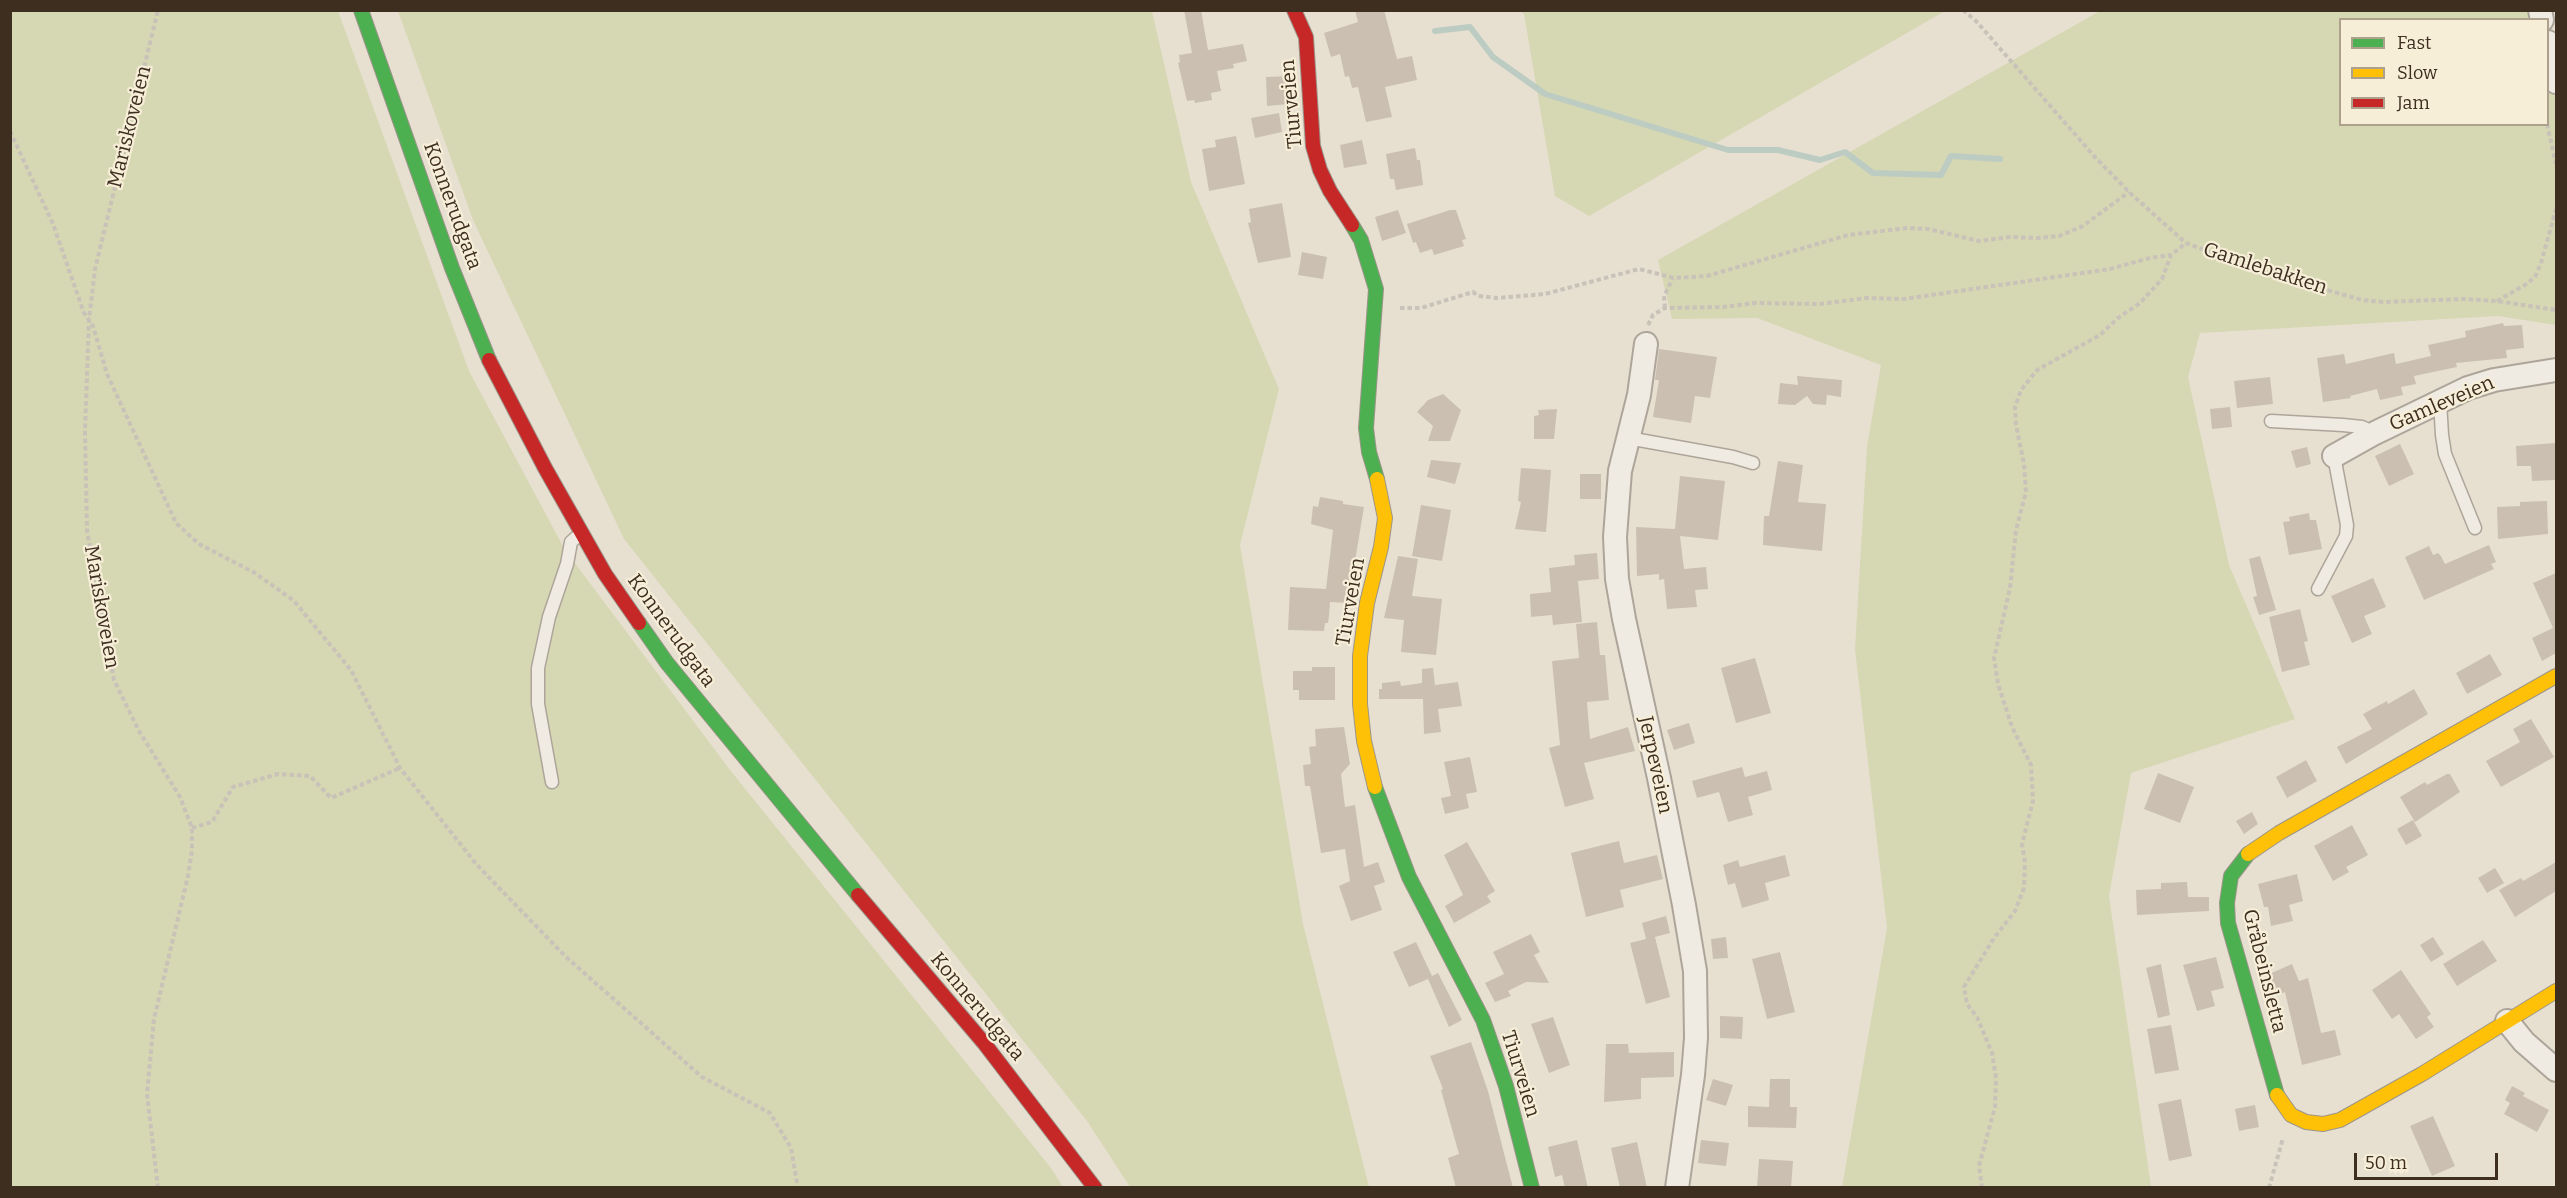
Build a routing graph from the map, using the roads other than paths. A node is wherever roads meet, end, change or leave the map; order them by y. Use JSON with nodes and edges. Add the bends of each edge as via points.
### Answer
{"nodes":[{"id":1,"x":361,"y":10,"type":"edge"},
{"id":2,"x":1294,"y":10,"type":"edge"},
{"id":3,"x":2549,"y":51,"type":"edge"},
{"id":4,"x":2556,"y":82,"type":"edge"},
{"id":5,"x":1646,"y":344,"type":"dead end"},
{"id":6,"x":2556,"y":370,"type":"edge"},
{"id":7,"x":2440,"y":401,"type":"junction"},
{"id":8,"x":2271,"y":421,"type":"dead end"},
{"id":9,"x":2375,"y":433,"type":"junction"},
{"id":10,"x":1628,"y":438,"type":"junction"},
{"id":11,"x":2334,"y":456,"type":"joint"},
{"id":12,"x":1753,"y":463,"type":"dead end"},
{"id":13,"x":2475,"y":528,"type":"dead end"},
{"id":14,"x":581,"y":533,"type":"junction"},
{"id":15,"x":2318,"y":589,"type":"dead end"},
{"id":16,"x":2556,"y":676,"type":"edge"},
{"id":17,"x":552,"y":782,"type":"dead end"},
{"id":18,"x":2556,"y":991,"type":"edge"},
{"id":19,"x":2507,"y":1021,"type":"junction"},
{"id":20,"x":2556,"y":1070,"type":"edge"},
{"id":21,"x":1095,"y":1188,"type":"edge"},
{"id":22,"x":1532,"y":1188,"type":"edge"},
{"id":23,"x":1677,"y":1188,"type":"edge"}],
"edges":[{"from":1,"to":14,"type":"street","name":"Konnerudgata","via":[[452,268],[496,376]]},
{"from":2,"to":22,"type":"street","name":"Tiurveien","via":[[1306,37],[1313,146],[1320,170],[1354,228],[1374,277],[1366,428],[1385,518],[1360,656],[1364,741],[1378,798],[1409,877],[1483,1020],[1506,1086]]},
{"from":3,"to":4,"type":"street"},
{"from":5,"to":10,"type":"street","name":"Jerpeveien"},
{"from":6,"to":7,"type":"street","name":"Gamleveien","via":[[2494,380]]},
{"from":7,"to":9,"type":"street","name":"Gamleveien"},
{"from":7,"to":13,"type":"lane","via":[[2445,454]]},
{"from":8,"to":9,"type":"lane","via":[[2343,424]]},
{"from":9,"to":11,"type":"street","name":"Gamleveien"},
{"from":10,"to":12,"type":"lane"},
{"from":10,"to":23,"type":"street","name":"Jerpeveien","via":[[1616,501],[1617,579],[1695,971],[1696,1038]]},
{"from":11,"to":15,"type":"lane","via":[[2346,536]]},
{"from":14,"to":17,"type":"lane","via":[[571,542],[538,668],[538,704]]},
{"from":14,"to":21,"type":"street","name":"Konnerudgata","via":[[667,663],[984,1043]]},
{"from":16,"to":19,"type":"street","name":"Gråbeinsletta","via":[[2279,833],[2249,853],[2231,876],[2228,888],[2234,945],[2273,1087],[2291,1115],[2323,1124],[2340,1120]]},
{"from":18,"to":19,"type":"street"},
{"from":19,"to":20,"type":"street"}]}
